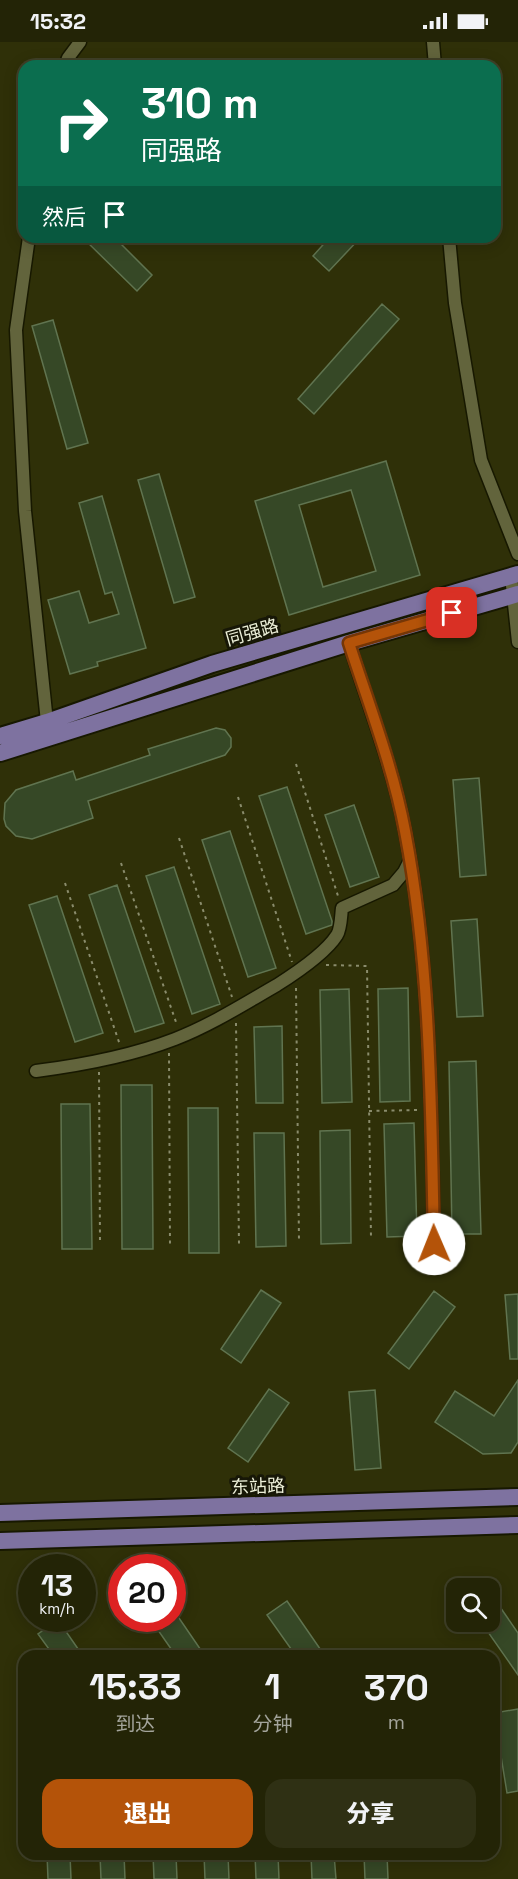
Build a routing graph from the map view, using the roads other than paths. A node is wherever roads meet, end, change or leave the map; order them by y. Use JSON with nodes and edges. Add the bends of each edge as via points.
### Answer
{"nodes":[{"id":1,"x":80,"y":42,"type":"edge"},
{"id":2,"x":433,"y":42,"type":"edge"},
{"id":3,"x":67,"y":60,"type":"edge"},
{"id":4,"x":434,"y":60,"type":"edge"},
{"id":5,"x":28,"y":243,"type":"edge"},
{"id":6,"x":450,"y":243,"type":"edge"},
{"id":7,"x":518,"y":554,"type":"edge"},
{"id":8,"x":515,"y":575,"type":"edge"},
{"id":9,"x":516,"y":595,"type":"edge"},
{"id":10,"x":518,"y":642,"type":"edge"},
{"id":11,"x":349,"y":643,"type":"junction"},
{"id":12,"x":47,"y":722,"type":"junction"},
{"id":13,"x":0,"y":736,"type":"edge"},
{"id":14,"x":0,"y":753,"type":"edge"},
{"id":15,"x":410,"y":860,"type":"junction"},
{"id":16,"x":393,"y":885,"type":"junction"},
{"id":17,"x":416,"y":896,"type":"junction"},
{"id":18,"x":36,"y":1071,"type":"dead end"},
{"id":19,"x":434,"y":1244,"type":"dead end"},
{"id":20,"x":518,"y":1497,"type":"edge"},
{"id":21,"x":0,"y":1513,"type":"edge"},
{"id":22,"x":518,"y":1525,"type":"edge"},
{"id":23,"x":0,"y":1541,"type":"edge"}],
"edges":[{"from":1,"to":3,"type":"street"},
{"from":2,"to":4,"type":"street"},
{"from":5,"to":12,"type":"street","via":[[16,330],[25,512]]},
{"from":6,"to":7,"type":"street","via":[[455,303],[481,460]]},
{"from":8,"to":9,"type":"street"},
{"from":8,"to":12,"type":"main road","name":"同强路","via":[[212,664]]},
{"from":9,"to":10,"type":"street"},
{"from":9,"to":11,"type":"main road"},
{"from":11,"to":14,"type":"main road"},
{"from":11,"to":15,"type":"street","via":[[393,780]]},
{"from":12,"to":13,"type":"main road","name":"同强路"},
{"from":15,"to":16,"type":"street"},
{"from":15,"to":17,"type":"street"},
{"from":16,"to":17,"type":"street"},
{"from":16,"to":18,"type":"street","via":[[342,908],[338,934],[324,950],[213,1022],[123,1055]]},
{"from":17,"to":19,"type":"street","via":[[430,1043]]},
{"from":20,"to":21,"type":"main road","name":"东站路"},
{"from":22,"to":23,"type":"main road"}]}
